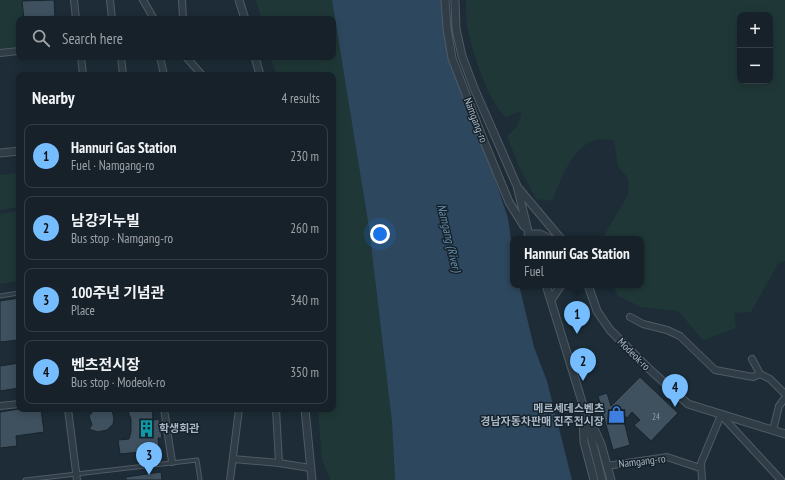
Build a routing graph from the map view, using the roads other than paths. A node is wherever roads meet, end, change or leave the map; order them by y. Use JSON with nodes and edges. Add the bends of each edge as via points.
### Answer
{"nodes":[{"id":1,"x":74,"y":0,"type":"edge"},
{"id":2,"x":110,"y":0,"type":"edge"},
{"id":3,"x":143,"y":0,"type":"edge"},
{"id":4,"x":182,"y":0,"type":"edge"},
{"id":5,"x":240,"y":0,"type":"edge"},
{"id":6,"x":445,"y":0,"type":"edge"},
{"id":7,"x":454,"y":0,"type":"edge"},
{"id":8,"x":76,"y":16,"type":"edge"},
{"id":9,"x":112,"y":16,"type":"edge"},
{"id":10,"x":152,"y":16,"type":"edge"},
{"id":11,"x":183,"y":16,"type":"edge"},
{"id":12,"x":244,"y":16,"type":"edge"},
{"id":13,"x":16,"y":51,"type":"edge"},
{"id":14,"x":0,"y":53,"type":"edge"},
{"id":15,"x":81,"y":60,"type":"edge"},
{"id":16,"x":121,"y":60,"type":"edge"},
{"id":17,"x":161,"y":60,"type":"edge"},
{"id":18,"x":189,"y":60,"type":"edge"},
{"id":19,"x":256,"y":60,"type":"edge"},
{"id":20,"x":83,"y":72,"type":"edge"},
{"id":21,"x":123,"y":72,"type":"edge"},
{"id":22,"x":163,"y":72,"type":"edge"},
{"id":23,"x":199,"y":72,"type":"edge"},
{"id":24,"x":259,"y":72,"type":"edge"},
{"id":25,"x":16,"y":151,"type":"edge"},
{"id":26,"x":0,"y":153,"type":"edge"},
{"id":27,"x":516,"y":186,"type":"junction"},
{"id":28,"x":529,"y":236,"type":"edge"},
{"id":29,"x":544,"y":236,"type":"edge"},
{"id":30,"x":559,"y":236,"type":"edge"},
{"id":31,"x":547,"y":288,"type":"edge"},
{"id":32,"x":559,"y":288,"type":"edge"},
{"id":33,"x":589,"y":288,"type":"edge"},
{"id":34,"x":16,"y":293,"type":"edge"},
{"id":35,"x":0,"y":296,"type":"edge"},
{"id":36,"x":551,"y":300,"type":"junction"},
{"id":37,"x":630,"y":317,"type":"dead end"},
{"id":38,"x":752,"y":359,"type":"dead end"},
{"id":39,"x":760,"y":374,"type":"junction"},
{"id":40,"x":785,"y":394,"type":"edge"},
{"id":41,"x":785,"y":398,"type":"edge"},
{"id":42,"x":16,"y":404,"type":"edge"},
{"id":43,"x":583,"y":405,"type":"junction"},
{"id":44,"x":0,"y":406,"type":"edge"},
{"id":45,"x":68,"y":412,"type":"edge"},
{"id":46,"x":164,"y":412,"type":"edge"},
{"id":47,"x":239,"y":412,"type":"edge"},
{"id":48,"x":276,"y":412,"type":"edge"},
{"id":49,"x":305,"y":412,"type":"edge"},
{"id":50,"x":721,"y":415,"type":"junction"},
{"id":51,"x":773,"y":430,"type":"junction"},
{"id":52,"x":785,"y":434,"type":"edge"},
{"id":53,"x":233,"y":459,"type":"junction"},
{"id":54,"x":172,"y":462,"type":"junction"},
{"id":55,"x":279,"y":463,"type":"junction"},
{"id":56,"x":607,"y":466,"type":"junction"},
{"id":57,"x":310,"y":468,"type":"junction"},
{"id":58,"x":700,"y":468,"type":"junction"},
{"id":59,"x":77,"y":477,"type":"edge"},
{"id":60,"x":25,"y":480,"type":"edge"},
{"id":61,"x":200,"y":480,"type":"edge"},
{"id":62,"x":230,"y":480,"type":"edge"},
{"id":63,"x":312,"y":480,"type":"edge"},
{"id":64,"x":317,"y":480,"type":"edge"},
{"id":65,"x":594,"y":480,"type":"edge"},
{"id":66,"x":602,"y":480,"type":"edge"},
{"id":67,"x":611,"y":480,"type":"edge"},
{"id":68,"x":702,"y":480,"type":"edge"},
{"id":69,"x":781,"y":480,"type":"edge"}],
"edges":[{"from":1,"to":8,"type":"street"},
{"from":2,"to":9,"type":"street"},
{"from":3,"to":10,"type":"street"},
{"from":4,"to":11,"type":"street"},
{"from":5,"to":12,"type":"street"},
{"from":6,"to":28,"type":"street","name":"Namgang-ro","via":[[452,58],[509,202]]},
{"from":7,"to":27,"type":"street","name":"Namgang-ro","via":[[456,29],[462,56]]},
{"from":13,"to":14,"type":"street"},
{"from":15,"to":20,"type":"street"},
{"from":16,"to":21,"type":"street"},
{"from":17,"to":22,"type":"street"},
{"from":18,"to":23,"type":"street"},
{"from":19,"to":24,"type":"street"},
{"from":25,"to":26,"type":"street"},
{"from":27,"to":28,"type":"street","name":"Namgang-ro"},
{"from":27,"to":30,"type":"street"},
{"from":28,"to":29,"type":"street","via":[[540,234]]},
{"from":31,"to":36,"type":"street"},
{"from":32,"to":36,"type":"street"},
{"from":33,"to":50,"type":"street","name":"Modeok-ro","via":[[597,311],[610,330],[647,367],[688,404]]},
{"from":34,"to":35,"type":"lane"},
{"from":36,"to":43,"type":"street"},
{"from":37,"to":39,"type":"street","via":[[680,336],[715,370],[753,378]]},
{"from":38,"to":39,"type":"street"},
{"from":39,"to":40,"type":"street"},
{"from":41,"to":51,"type":"street","via":[[779,406]]},
{"from":42,"to":44,"type":"street"},
{"from":43,"to":56,"type":"street","via":[[601,444]]},
{"from":43,"to":65,"type":"street","via":[[584,442]]},
{"from":43,"to":66,"type":"street"},
{"from":45,"to":59,"type":"street"},
{"from":46,"to":54,"type":"street"},
{"from":47,"to":53,"type":"street"},
{"from":48,"to":55,"type":"street"},
{"from":49,"to":57,"type":"street"},
{"from":50,"to":51,"type":"street","name":"Modeok-ro"},
{"from":50,"to":58,"type":"street"},
{"from":50,"to":69,"type":"street"},
{"from":51,"to":52,"type":"street","name":"Modeok-ro"},
{"from":53,"to":55,"type":"street"},
{"from":53,"to":62,"type":"street"},
{"from":54,"to":59,"type":"lane"},
{"from":54,"to":61,"type":"lane","via":[[197,460]]},
{"from":55,"to":57,"type":"street"},
{"from":56,"to":58,"type":"street","name":"Namgang-ro","via":[[667,457]]},
{"from":56,"to":67,"type":"street"},
{"from":57,"to":63,"type":"street"},
{"from":57,"to":64,"type":"street"},
{"from":58,"to":68,"type":"street"},
{"from":59,"to":60,"type":"lane"}]}
